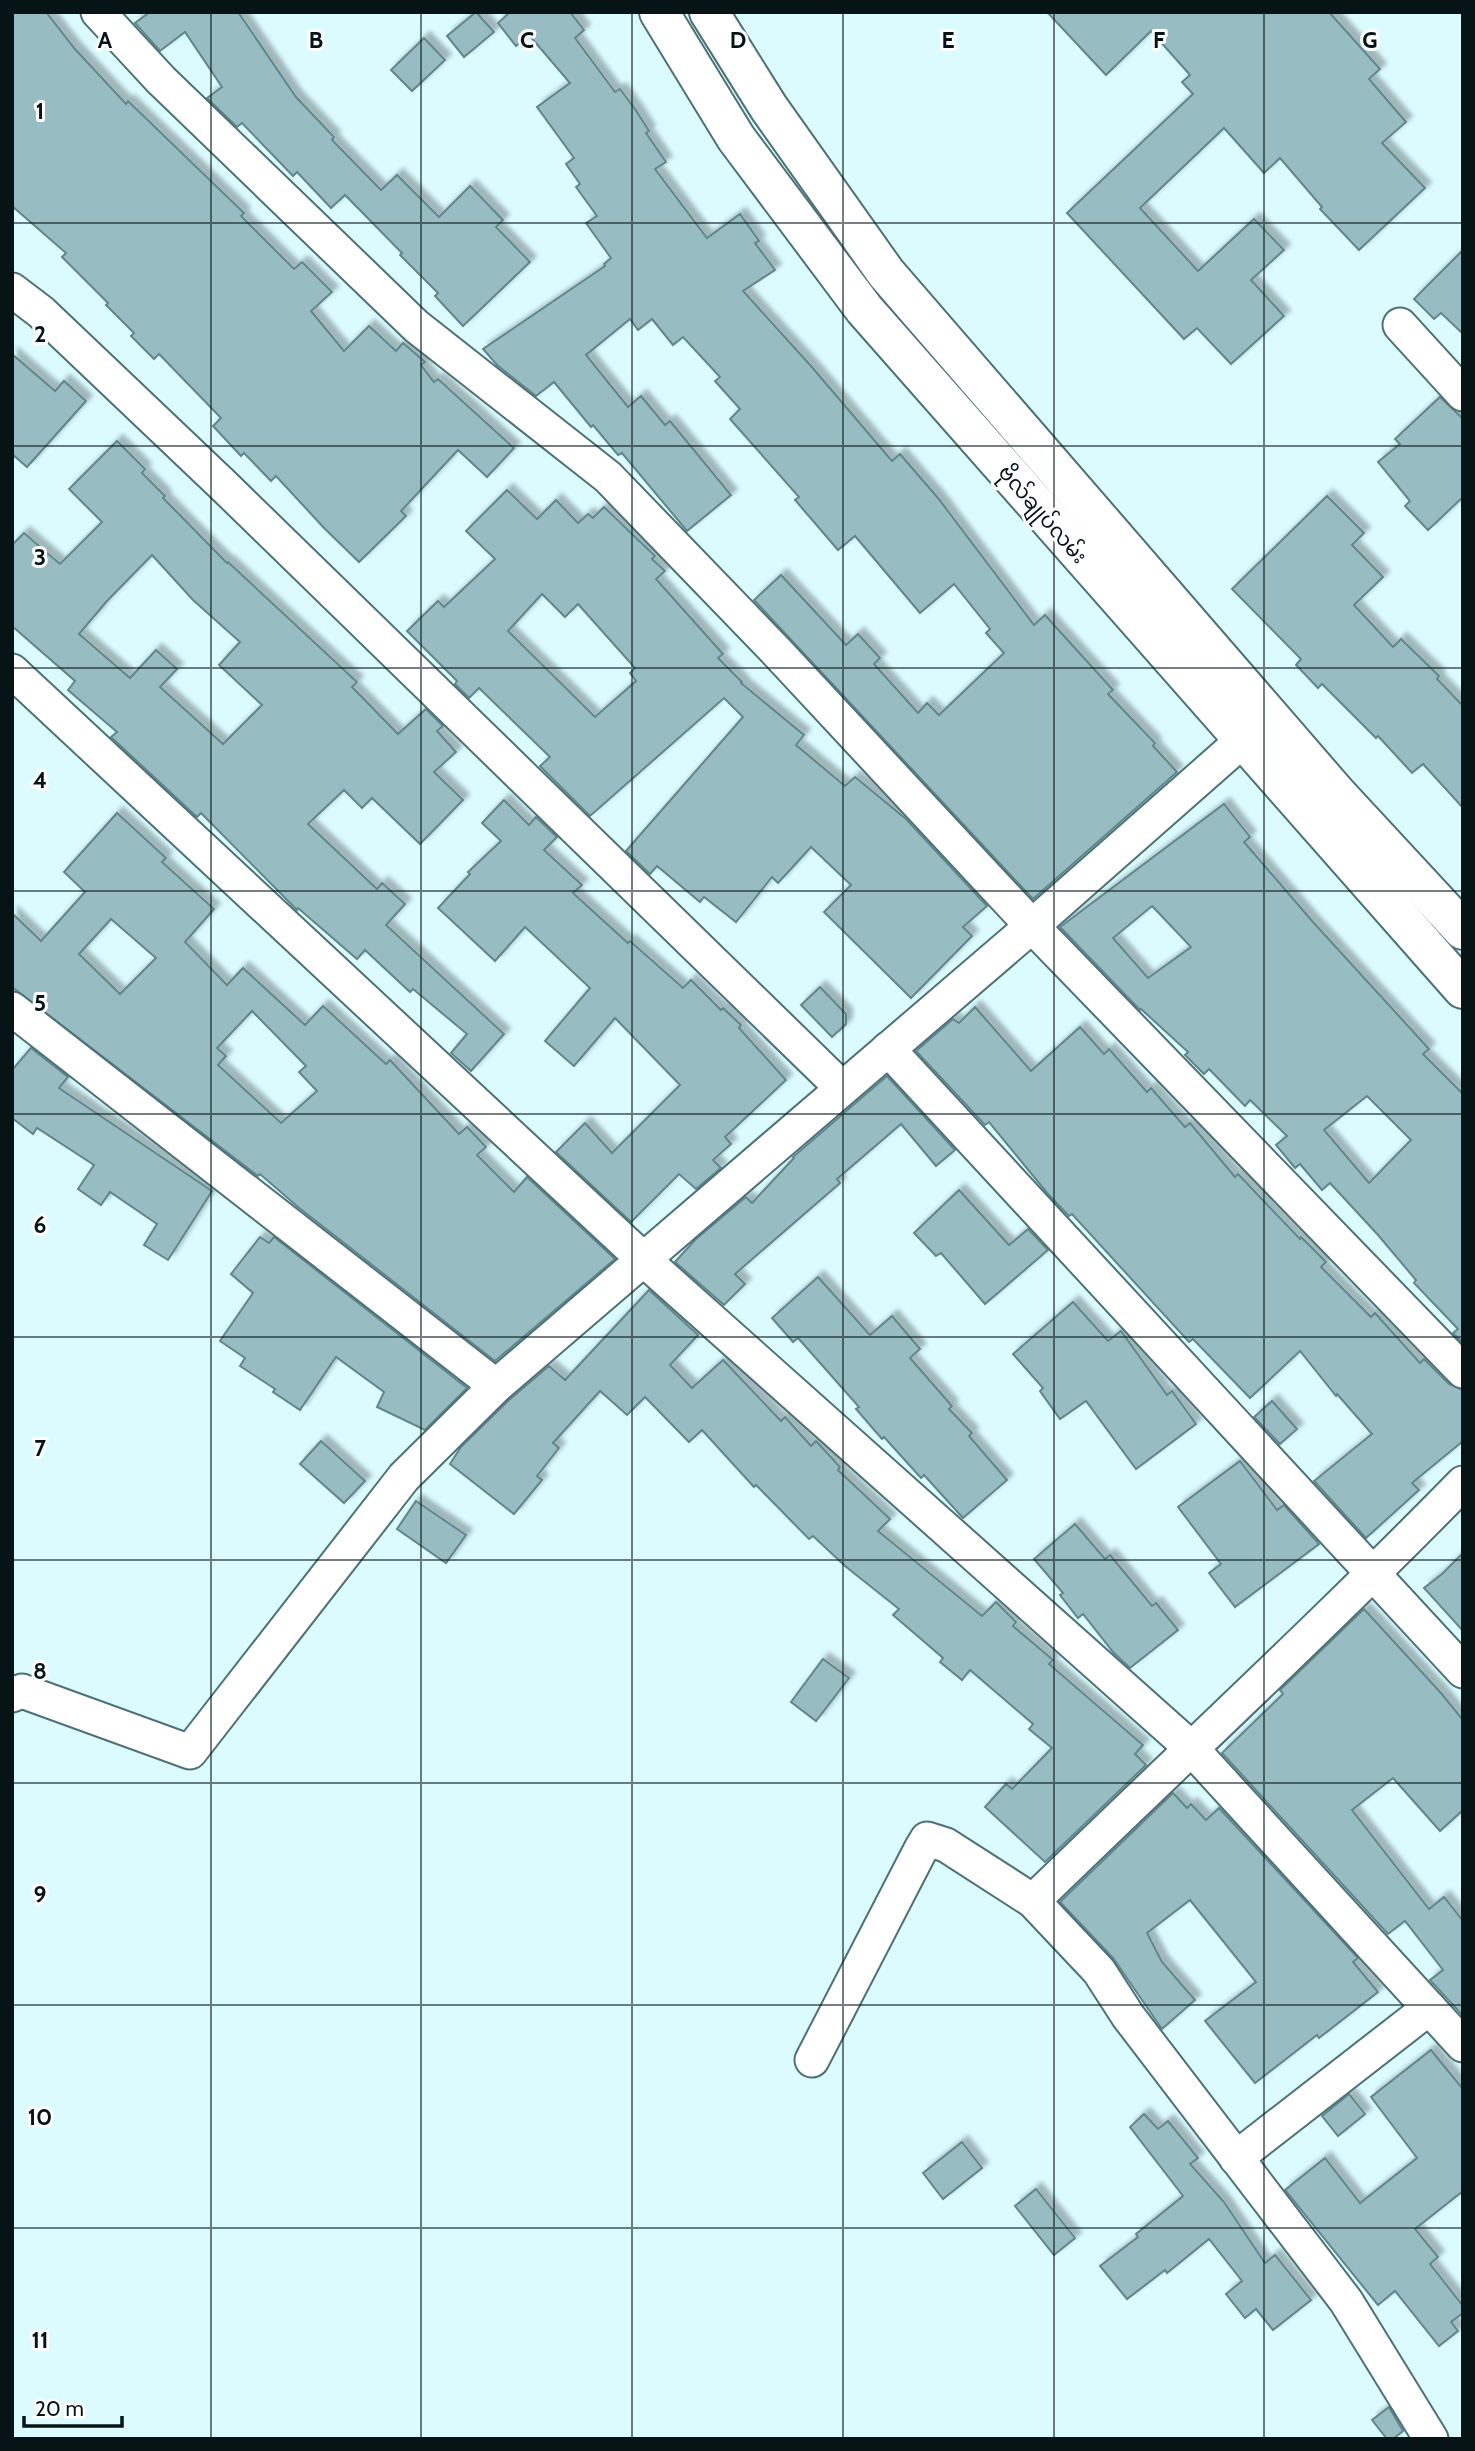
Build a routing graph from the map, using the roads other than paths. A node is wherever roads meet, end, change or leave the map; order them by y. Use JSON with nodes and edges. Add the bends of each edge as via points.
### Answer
{"nodes":[{"id":1,"x":99,"y":12,"type":"edge"},
{"id":2,"x":659,"y":12,"type":"edge"},
{"id":3,"x":709,"y":12,"type":"edge"},
{"id":4,"x":12,"y":290,"type":"edge"},
{"id":5,"x":1400,"y":325,"type":"dead end"},
{"id":6,"x":1463,"y":394,"type":"edge"},
{"id":7,"x":12,"y":670,"type":"edge"},
{"id":8,"x":1242,"y":741,"type":"junction"},
{"id":9,"x":1031,"y":926,"type":"junction"},
{"id":10,"x":1463,"y":930,"type":"edge"},
{"id":11,"x":1463,"y":989,"type":"edge"},
{"id":12,"x":12,"y":1009,"type":"edge"},
{"id":13,"x":888,"y":1049,"type":"junction"},
{"id":14,"x":842,"y":1088,"type":"junction"},
{"id":15,"x":643,"y":1259,"type":"junction"},
{"id":16,"x":1463,"y":1371,"type":"edge"},
{"id":17,"x":496,"y":1386,"type":"junction"},
{"id":18,"x":1463,"y":1483,"type":"edge"},
{"id":19,"x":1374,"y":1575,"type":"junction"},
{"id":20,"x":1463,"y":1671,"type":"edge"},
{"id":21,"x":12,"y":1695,"type":"edge"},
{"id":22,"x":1190,"y":1747,"type":"junction"},
{"id":23,"x":1033,"y":1901,"type":"junction"},
{"id":24,"x":1429,"y":2008,"type":"junction"},
{"id":25,"x":1463,"y":2045,"type":"edge"},
{"id":26,"x":812,"y":2060,"type":"dead end"},
{"id":27,"x":1237,"y":2158,"type":"junction"},
{"id":28,"x":1431,"y":2439,"type":"edge"}],
"edges":[{"from":1,"to":9,"type":"street","via":[[161,80],[416,326],[608,477]]},
{"from":2,"to":8,"type":"main road","name":"ဗိုလ်ချုပ်လမ်း","via":[[736,138],[864,309]]},
{"from":3,"to":10,"type":"main road","name":"ဗိုလ်ချုပ်လမ်း","via":[[769,108],[886,273],[1328,784]]},
{"from":4,"to":14,"type":"street","via":[[225,486]]},
{"from":5,"to":6,"type":"street"},
{"from":7,"to":15,"type":"street"},
{"from":8,"to":9,"type":"street"},
{"from":8,"to":11,"type":"main road","name":"ဗိုလ်ချုပ်လမ်း"},
{"from":9,"to":13,"type":"street"},
{"from":9,"to":16,"type":"street"},
{"from":12,"to":17,"type":"street"},
{"from":13,"to":14,"type":"street"},
{"from":13,"to":19,"type":"street"},
{"from":14,"to":15,"type":"street"},
{"from":15,"to":17,"type":"street"},
{"from":15,"to":22,"type":"street"},
{"from":17,"to":21,"type":"street","via":[[404,1477],[191,1752],[22,1691]]},
{"from":18,"to":19,"type":"street"},
{"from":19,"to":20,"type":"street"},
{"from":19,"to":22,"type":"street"},
{"from":22,"to":23,"type":"street"},
{"from":22,"to":24,"type":"street"},
{"from":23,"to":26,"type":"street","via":[[946,1844],[928,1839]]},
{"from":23,"to":27,"type":"street","via":[[1099,1971]]},
{"from":24,"to":25,"type":"street"},
{"from":24,"to":27,"type":"street"},
{"from":27,"to":28,"type":"street","via":[[1346,2301]]}]}
